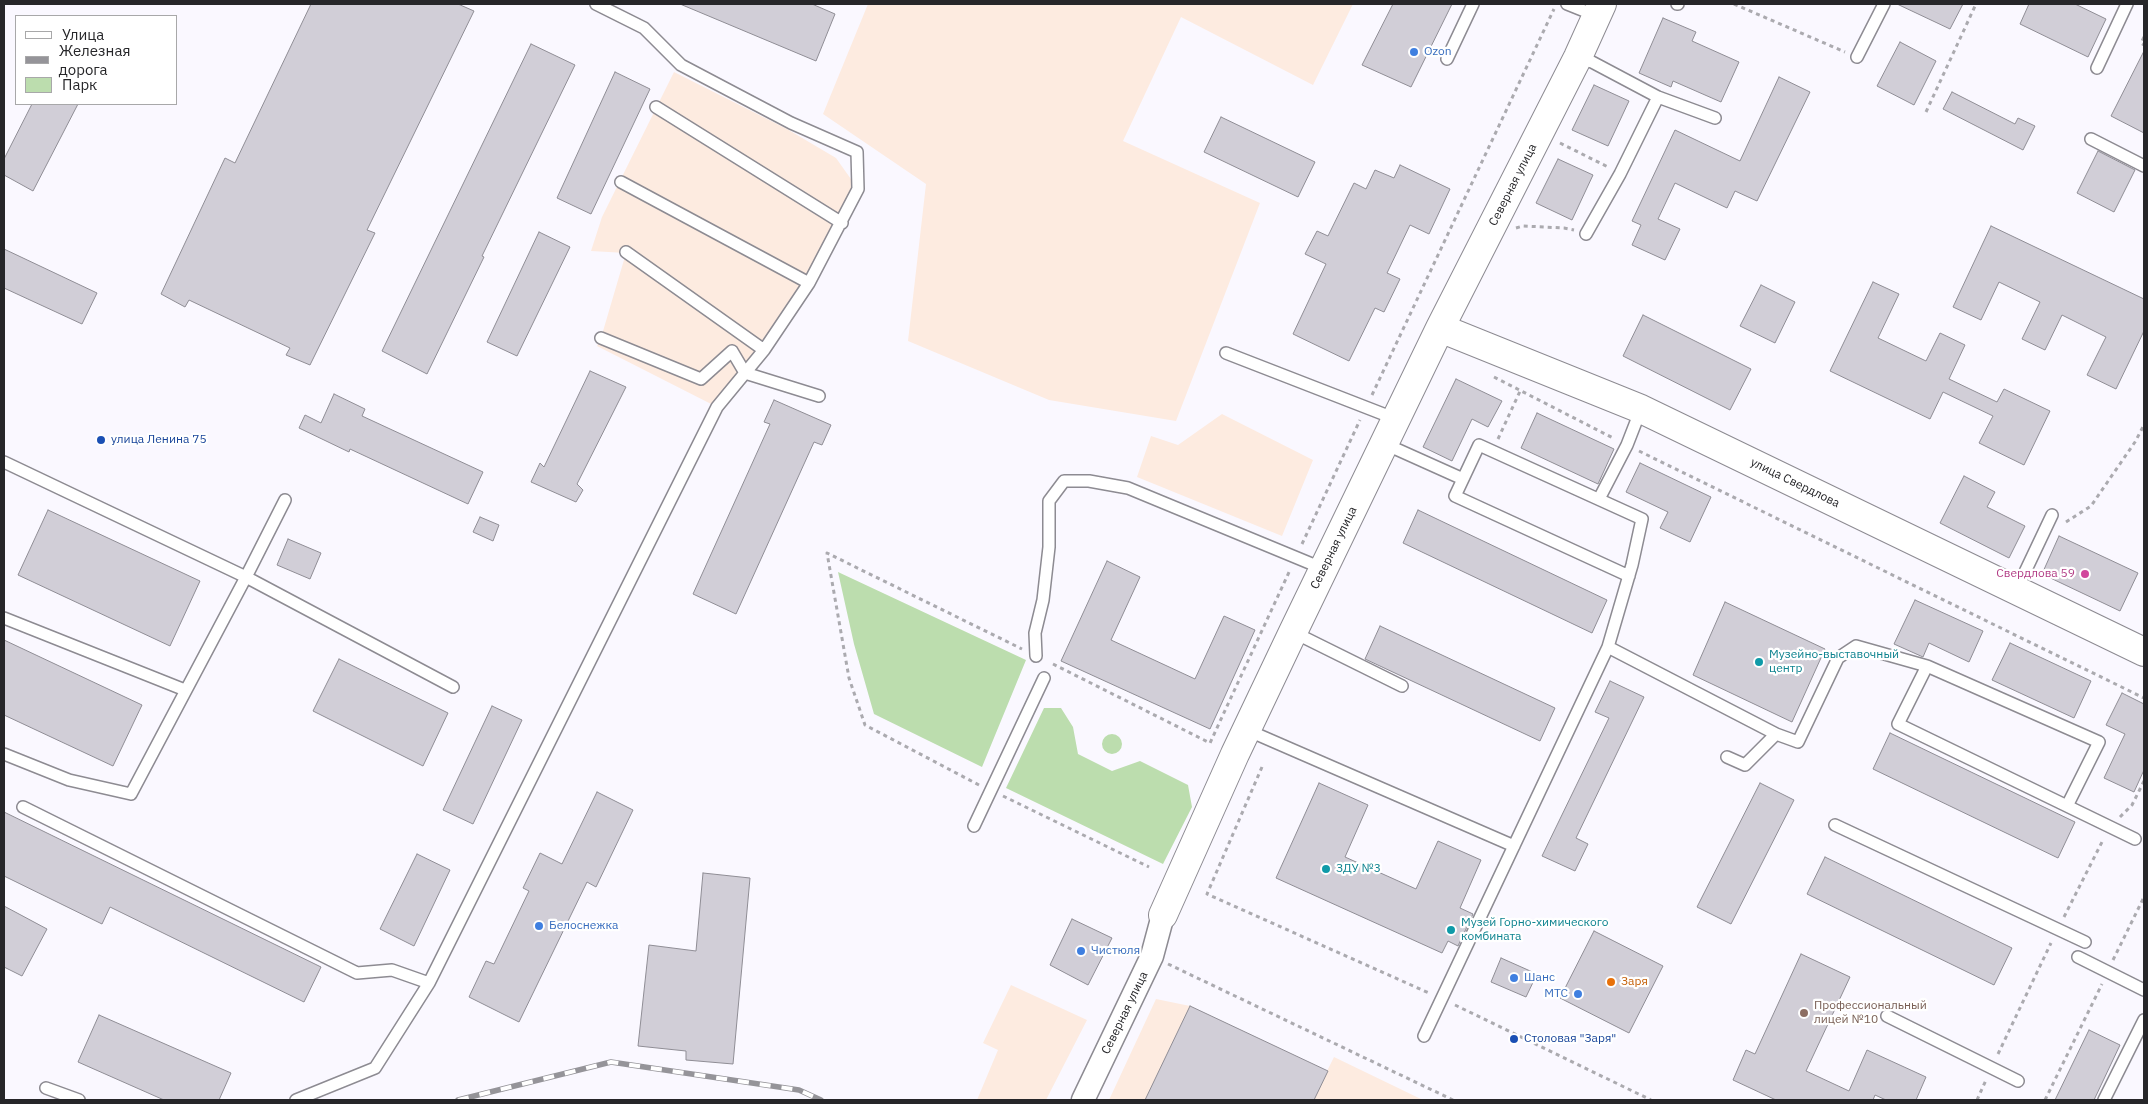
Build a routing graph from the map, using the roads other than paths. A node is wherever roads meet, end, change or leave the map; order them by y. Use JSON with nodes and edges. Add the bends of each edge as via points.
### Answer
{"nodes":[{"id":1,"x":596,"y":4,"type":"edge"},
{"id":2,"x":1473,"y":4,"type":"edge"},
{"id":3,"x":1567,"y":4,"type":"edge"},
{"id":4,"x":1884,"y":4,"type":"edge"},
{"id":5,"x":2127,"y":4,"type":"edge"},
{"id":6,"x":1600,"y":10,"type":"edge"},
{"id":7,"x":1578,"y":57,"type":"junction"},
{"id":8,"x":1857,"y":57,"type":"road end"},
{"id":9,"x":1447,"y":58,"type":"dead end"},
{"id":10,"x":2097,"y":68,"type":"dead end"},
{"id":11,"x":1658,"y":97,"type":"junction"},
{"id":12,"x":656,"y":107,"type":"dead end"},
{"id":13,"x":1715,"y":118,"type":"dead end"},
{"id":14,"x":2091,"y":139,"type":"dead end"},
{"id":15,"x":2144,"y":166,"type":"edge"},
{"id":16,"x":621,"y":182,"type":"dead end"},
{"id":17,"x":842,"y":223,"type":"junction"},
{"id":18,"x":1586,"y":234,"type":"road end"},
{"id":19,"x":626,"y":252,"type":"dead end"},
{"id":20,"x":809,"y":283,"type":"junction"},
{"id":21,"x":1440,"y":328,"type":"junction"},
{"id":22,"x":601,"y":338,"type":"dead end"},
{"id":23,"x":764,"y":350,"type":"junction"},
{"id":24,"x":1226,"y":353,"type":"dead end"},
{"id":25,"x":745,"y":373,"type":"junction"},
{"id":26,"x":819,"y":396,"type":"dead end"},
{"id":27,"x":1641,"y":409,"type":"junction"},
{"id":28,"x":1396,"y":419,"type":"junction"},
{"id":29,"x":1385,"y":444,"type":"junction"},
{"id":30,"x":4,"y":462,"type":"edge"},
{"id":31,"x":1463,"y":479,"type":"junction"},
{"id":32,"x":1599,"y":499,"type":"junction"},
{"id":33,"x":285,"y":500,"type":"dead end"},
{"id":34,"x":2052,"y":515,"type":"road end"},
{"id":35,"x":1324,"y":569,"type":"junction"},
{"id":36,"x":1629,"y":576,"type":"junction"},
{"id":37,"x":246,"y":577,"type":"junction"},
{"id":38,"x":2016,"y":590,"type":"junction"},
{"id":39,"x":4,"y":618,"type":"edge"},
{"id":40,"x":1293,"y":632,"type":"junction"},
{"id":41,"x":1608,"y":647,"type":"junction"},
{"id":42,"x":2144,"y":652,"type":"edge"},
{"id":43,"x":1036,"y":656,"type":"road end"},
{"id":44,"x":1927,"y":666,"type":"junction"},
{"id":45,"x":1044,"y":678,"type":"dead end"},
{"id":46,"x":1402,"y":686,"type":"dead end"},
{"id":47,"x":452,"y":687,"type":"dead end"},
{"id":48,"x":185,"y":690,"type":"junction"},
{"id":49,"x":1247,"y":730,"type":"junction"},
{"id":50,"x":1776,"y":734,"type":"junction"},
{"id":51,"x":4,"y":754,"type":"edge"},
{"id":52,"x":1727,"y":757,"type":"dead end"},
{"id":53,"x":2067,"y":806,"type":"junction"},
{"id":54,"x":23,"y":807,"type":"dead end"},
{"id":55,"x":1836,"y":825,"type":"dead end"},
{"id":56,"x":974,"y":826,"type":"dead end"},
{"id":57,"x":2135,"y":839,"type":"dead end"},
{"id":58,"x":1514,"y":846,"type":"junction"},
{"id":59,"x":1163,"y":915,"type":"joint"},
{"id":60,"x":2085,"y":942,"type":"dead end"},
{"id":61,"x":2078,"y":957,"type":"dead end"},
{"id":62,"x":429,"y":983,"type":"junction"},
{"id":63,"x":2144,"y":990,"type":"edge"},
{"id":64,"x":1886,"y":1016,"type":"dead end"},
{"id":65,"x":2144,"y":1020,"type":"edge"},
{"id":66,"x":1424,"y":1036,"type":"dead end"},
{"id":67,"x":2018,"y":1081,"type":"dead end"},
{"id":68,"x":46,"y":1088,"type":"dead end"},
{"id":69,"x":79,"y":1100,"type":"edge"},
{"id":70,"x":296,"y":1100,"type":"edge"},
{"id":71,"x":1082,"y":1100,"type":"edge"},
{"id":72,"x":2104,"y":1100,"type":"edge"}],
"edges":[{"from":1,"to":17,"type":"lane","via":[[644,28],[681,65],[791,123],[857,152],[858,189]]},
{"from":2,"to":9,"type":"lane"},
{"from":3,"to":6,"type":"lane"},
{"from":4,"to":8,"type":"lane"},
{"from":5,"to":10,"type":"lane"},
{"from":6,"to":7,"type":"street","name":"Северная улица"},
{"from":7,"to":11,"type":"lane"},
{"from":7,"to":21,"type":"street","name":"Северная улица"},
{"from":11,"to":13,"type":"lane"},
{"from":11,"to":18,"type":"lane"},
{"from":12,"to":17,"type":"lane"},
{"from":14,"to":15,"type":"lane"},
{"from":16,"to":20,"type":"lane"},
{"from":17,"to":20,"type":"lane"},
{"from":19,"to":23,"type":"lane"},
{"from":20,"to":23,"type":"lane"},
{"from":21,"to":27,"type":"street","name":"улица Свердлова"},
{"from":21,"to":28,"type":"street","name":"Северная улица"},
{"from":22,"to":25,"type":"lane","via":[[701,379],[732,351]]},
{"from":23,"to":25,"type":"lane"},
{"from":24,"to":28,"type":"lane"},
{"from":25,"to":26,"type":"lane"},
{"from":25,"to":62,"type":"lane","via":[[717,407]]},
{"from":27,"to":32,"type":"lane","via":[[1627,445]]},
{"from":27,"to":38,"type":"street","name":"улица Свердлова"},
{"from":28,"to":29,"type":"street","name":"Северная улица"},
{"from":29,"to":31,"type":"lane"},
{"from":29,"to":35,"type":"street","name":"Северная улица"},
{"from":30,"to":37,"type":"lane"},
{"from":31,"to":32,"type":"lane","via":[[1479,445]]},
{"from":31,"to":36,"type":"lane","via":[[1455,496]]},
{"from":32,"to":36,"type":"lane","via":[[1642,518]]},
{"from":33,"to":37,"type":"lane"},
{"from":34,"to":38,"type":"lane"},
{"from":35,"to":40,"type":"street","name":"Северная улица"},
{"from":35,"to":43,"type":"lane","via":[[1128,488],[1064,481],[1049,501],[1049,547],[1043,600],[1035,632]]},
{"from":36,"to":41,"type":"lane"},
{"from":37,"to":47,"type":"lane"},
{"from":37,"to":48,"type":"lane"},
{"from":38,"to":42,"type":"street","name":"улица Свердлова"},
{"from":39,"to":48,"type":"lane"},
{"from":40,"to":46,"type":"lane"},
{"from":40,"to":49,"type":"street","name":"Северная улица"},
{"from":41,"to":50,"type":"lane"},
{"from":41,"to":58,"type":"lane"},
{"from":44,"to":50,"type":"lane","via":[[1856,646],[1838,658],[1798,742]]},
{"from":44,"to":53,"type":"lane","via":[[1898,724]]},
{"from":44,"to":53,"type":"lane","via":[[2099,742]]},
{"from":45,"to":56,"type":"lane"},
{"from":48,"to":51,"type":"lane","via":[[131,794],[69,780]]},
{"from":49,"to":58,"type":"lane"},
{"from":49,"to":59,"type":"street","name":"Северная улица"},
{"from":50,"to":52,"type":"lane","via":[[1745,765]]},
{"from":53,"to":57,"type":"lane"},
{"from":54,"to":62,"type":"lane","via":[[357,973],[392,970]]},
{"from":55,"to":60,"type":"lane"},
{"from":58,"to":66,"type":"lane"},
{"from":59,"to":71,"type":"street","name":"Северная улица","via":[[1152,956]]},
{"from":61,"to":63,"type":"lane"},
{"from":62,"to":70,"type":"lane","via":[[375,1068]]},
{"from":64,"to":67,"type":"lane"},
{"from":65,"to":72,"type":"lane"},
{"from":68,"to":69,"type":"lane"}]}
